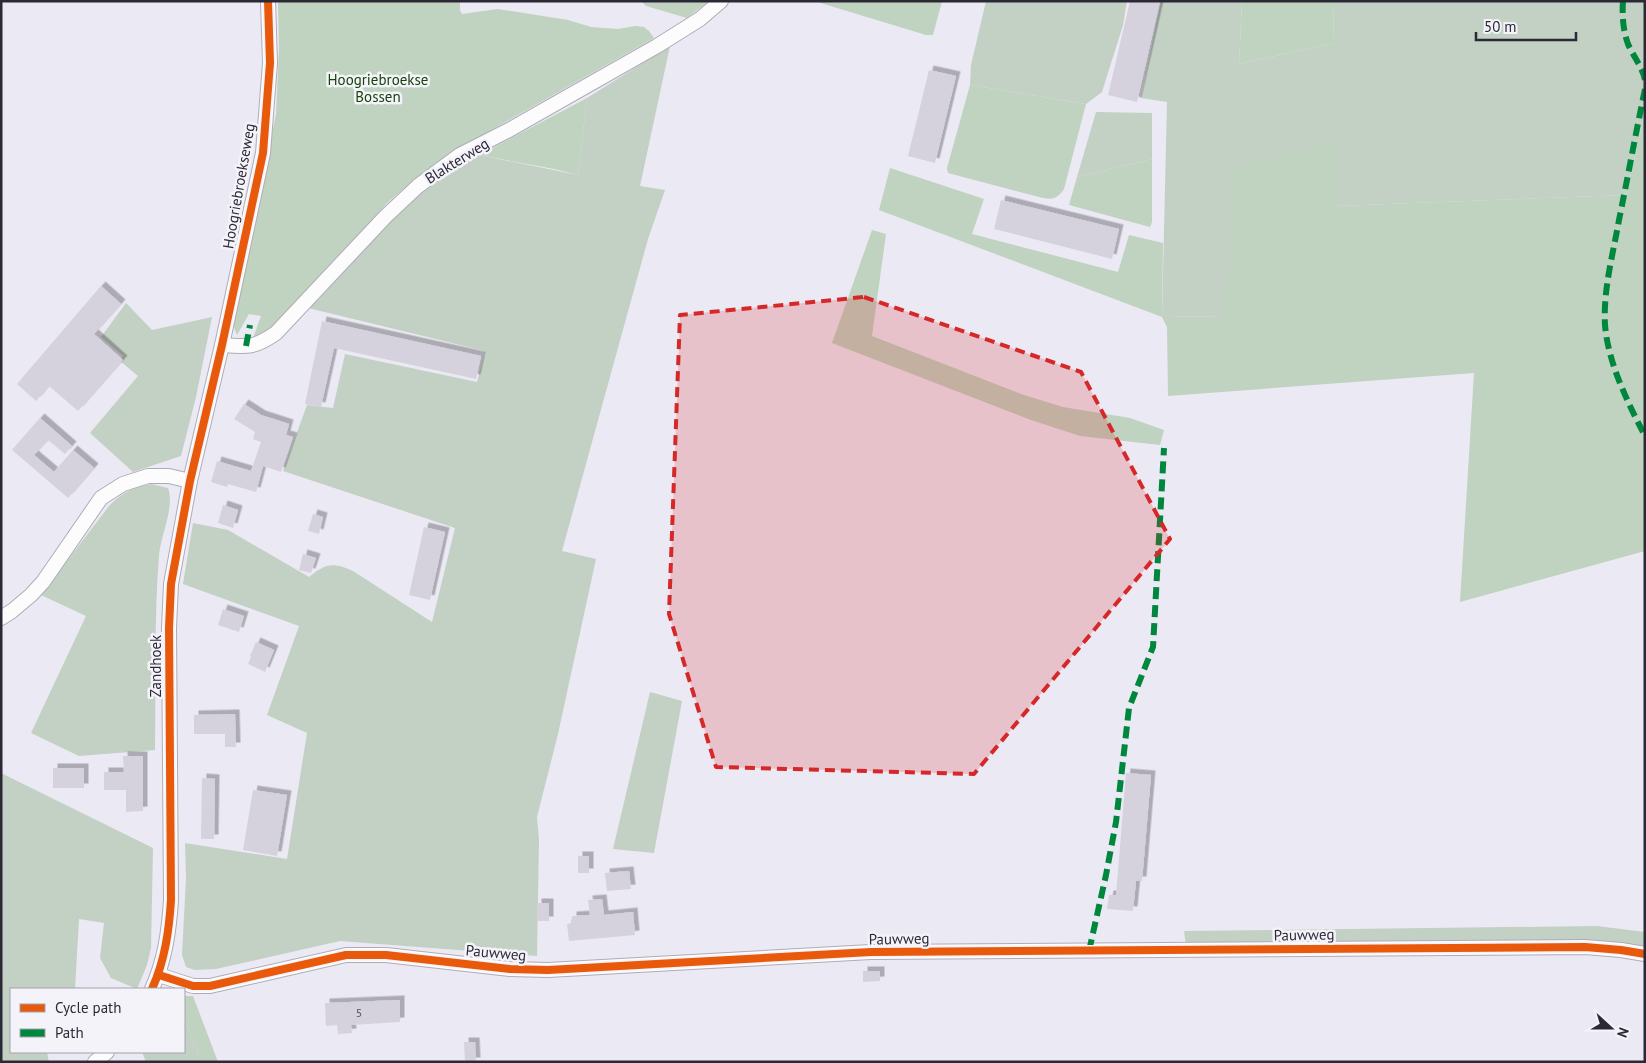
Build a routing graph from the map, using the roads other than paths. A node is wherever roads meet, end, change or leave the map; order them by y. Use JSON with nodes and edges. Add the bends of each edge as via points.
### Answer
{"nodes":[{"id":1,"x":268,"y":1,"type":"edge"},
{"id":2,"x":721,"y":1,"type":"edge"},
{"id":3,"x":222,"y":345,"type":"junction"},
{"id":4,"x":190,"y":481,"type":"junction"},
{"id":5,"x":1,"y":618,"type":"edge"},
{"id":6,"x":1645,"y":954,"type":"edge"},
{"id":7,"x":159,"y":975,"type":"junction"},
{"id":8,"x":152,"y":988,"type":"edge"},
{"id":9,"x":106,"y":1053,"type":"edge"},
{"id":10,"x":95,"y":1062,"type":"edge"}],
"edges":[{"from":1,"to":3,"type":"street","name":"Hoogriebroekseweg","via":[[270,64],[263,153]]},
{"from":2,"to":3,"type":"street","name":"Blakterweg","via":[[658,46],[460,155],[418,186],[385,217],[276,333],[262,343]]},
{"from":3,"to":4,"type":"street","name":"Zandhoek"},
{"from":4,"to":5,"type":"street","via":[[148,476],[123,484],[101,498],[43,582]]},
{"from":4,"to":7,"type":"street","name":"Zandhoek","via":[[171,584],[171,900],[168,938]]},
{"from":6,"to":7,"type":"street","name":"Pauwweg","via":[[1585,946],[871,952],[548,970],[510,969],[386,955],[346,955],[210,986],[193,986]]},
{"from":7,"to":8,"type":"street","name":"Zandhoek"},
{"from":9,"to":10,"type":"street"}]}
